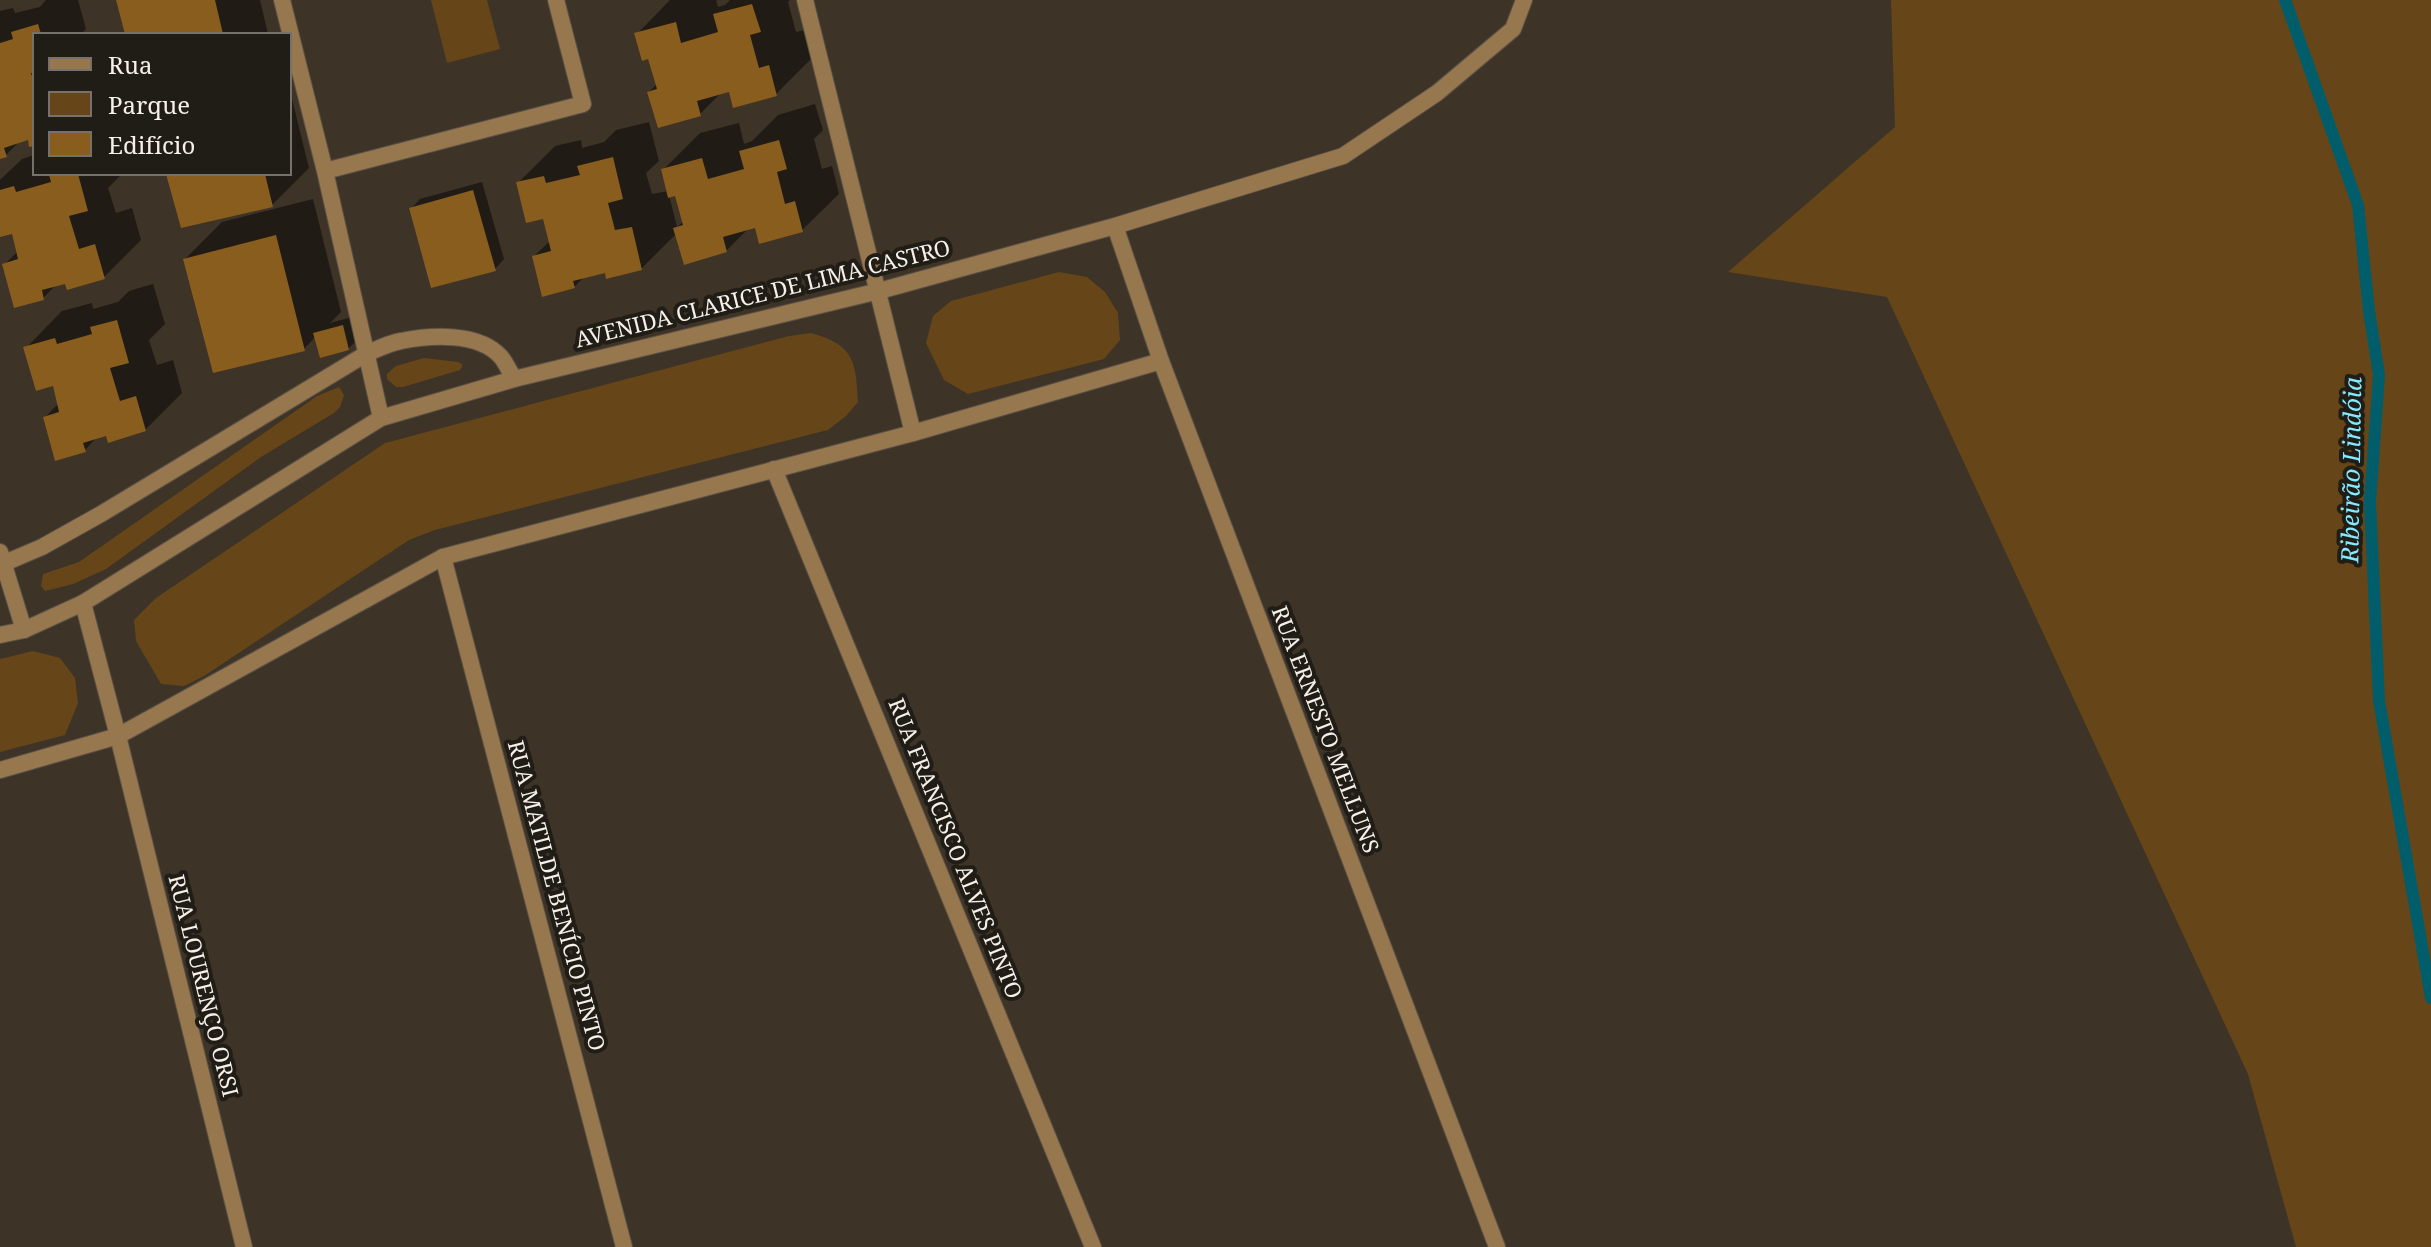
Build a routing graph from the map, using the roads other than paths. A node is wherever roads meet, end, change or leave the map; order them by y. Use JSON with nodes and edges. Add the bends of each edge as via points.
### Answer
{"nodes":[{"id":1,"x":282,"y":0,"type":"edge"},
{"id":2,"x":556,"y":0,"type":"edge"},
{"id":3,"x":805,"y":0,"type":"edge"},
{"id":4,"x":1524,"y":0,"type":"edge"},
{"id":5,"x":290,"y":32,"type":"edge"},
{"id":6,"x":292,"y":40,"type":"edge"},
{"id":7,"x":325,"y":171,"type":"junction"},
{"id":8,"x":1115,"y":226,"type":"junction"},
{"id":9,"x":879,"y":291,"type":"junction"},
{"id":10,"x":366,"y":354,"type":"junction"},
{"id":11,"x":1161,"y":361,"type":"junction"},
{"id":12,"x":514,"y":379,"type":"junction"},
{"id":13,"x":381,"y":418,"type":"junction"},
{"id":14,"x":913,"y":433,"type":"junction"},
{"id":15,"x":774,"y":469,"type":"junction"},
{"id":16,"x":443,"y":557,"type":"junction"},
{"id":17,"x":1,"y":561,"type":"edge"},
{"id":18,"x":83,"y":603,"type":"junction"},
{"id":19,"x":24,"y":630,"type":"junction"},
{"id":20,"x":0,"y":635,"type":"edge"},
{"id":21,"x":118,"y":736,"type":"junction"},
{"id":22,"x":0,"y":770,"type":"edge"},
{"id":23,"x":244,"y":1247,"type":"edge"},
{"id":24,"x":624,"y":1247,"type":"edge"},
{"id":25,"x":1093,"y":1247,"type":"edge"},
{"id":26,"x":1497,"y":1247,"type":"edge"}],
"edges":[{"from":1,"to":5,"type":"street"},
{"from":2,"to":7,"type":"street","via":[[583,104]]},
{"from":3,"to":9,"type":"street"},
{"from":4,"to":8,"type":"street","name":"AVENIDA CLARICE DE LIMA CASTRO","via":[[1513,29],[1437,93],[1343,156]]},
{"from":6,"to":7,"type":"street"},
{"from":7,"to":10,"type":"street"},
{"from":8,"to":9,"type":"street","name":"AVENIDA CLARICE DE LIMA CASTRO"},
{"from":8,"to":11,"type":"street","name":"RUA ERNESTO MELLUNS"},
{"from":9,"to":12,"type":"street","name":"AVENIDA CLARICE DE LIMA CASTRO"},
{"from":9,"to":14,"type":"street"},
{"from":10,"to":12,"type":"street","via":[[399,341],[467,339],[502,358]]},
{"from":10,"to":13,"type":"street"},
{"from":10,"to":17,"type":"street","via":[[101,514],[42,547]]},
{"from":11,"to":14,"type":"street"},
{"from":11,"to":26,"type":"street","name":"RUA ERNESTO MELLUNS"},
{"from":12,"to":13,"type":"street","name":"AVENIDA CLARICE DE LIMA CASTRO"},
{"from":13,"to":18,"type":"street","name":"AVENIDA CLARICE DE LIMA CASTRO"},
{"from":14,"to":15,"type":"street"},
{"from":15,"to":16,"type":"street"},
{"from":15,"to":25,"type":"street","name":"RUA FRANCISCO ALVES PINTO"},
{"from":16,"to":21,"type":"street"},
{"from":16,"to":24,"type":"street","name":"RUA MATILDE BENÍCIO PINTO"},
{"from":17,"to":19,"type":"street"},
{"from":18,"to":19,"type":"street","name":"AVENIDA CLARICE DE LIMA CASTRO"},
{"from":18,"to":21,"type":"street","name":"RUA LOURENÇO ORSI"},
{"from":19,"to":20,"type":"street","name":"AVENIDA CLARICE DE LIMA CASTRO"},
{"from":21,"to":22,"type":"street"},
{"from":21,"to":23,"type":"street","name":"RUA LOURENÇO ORSI"}]}
